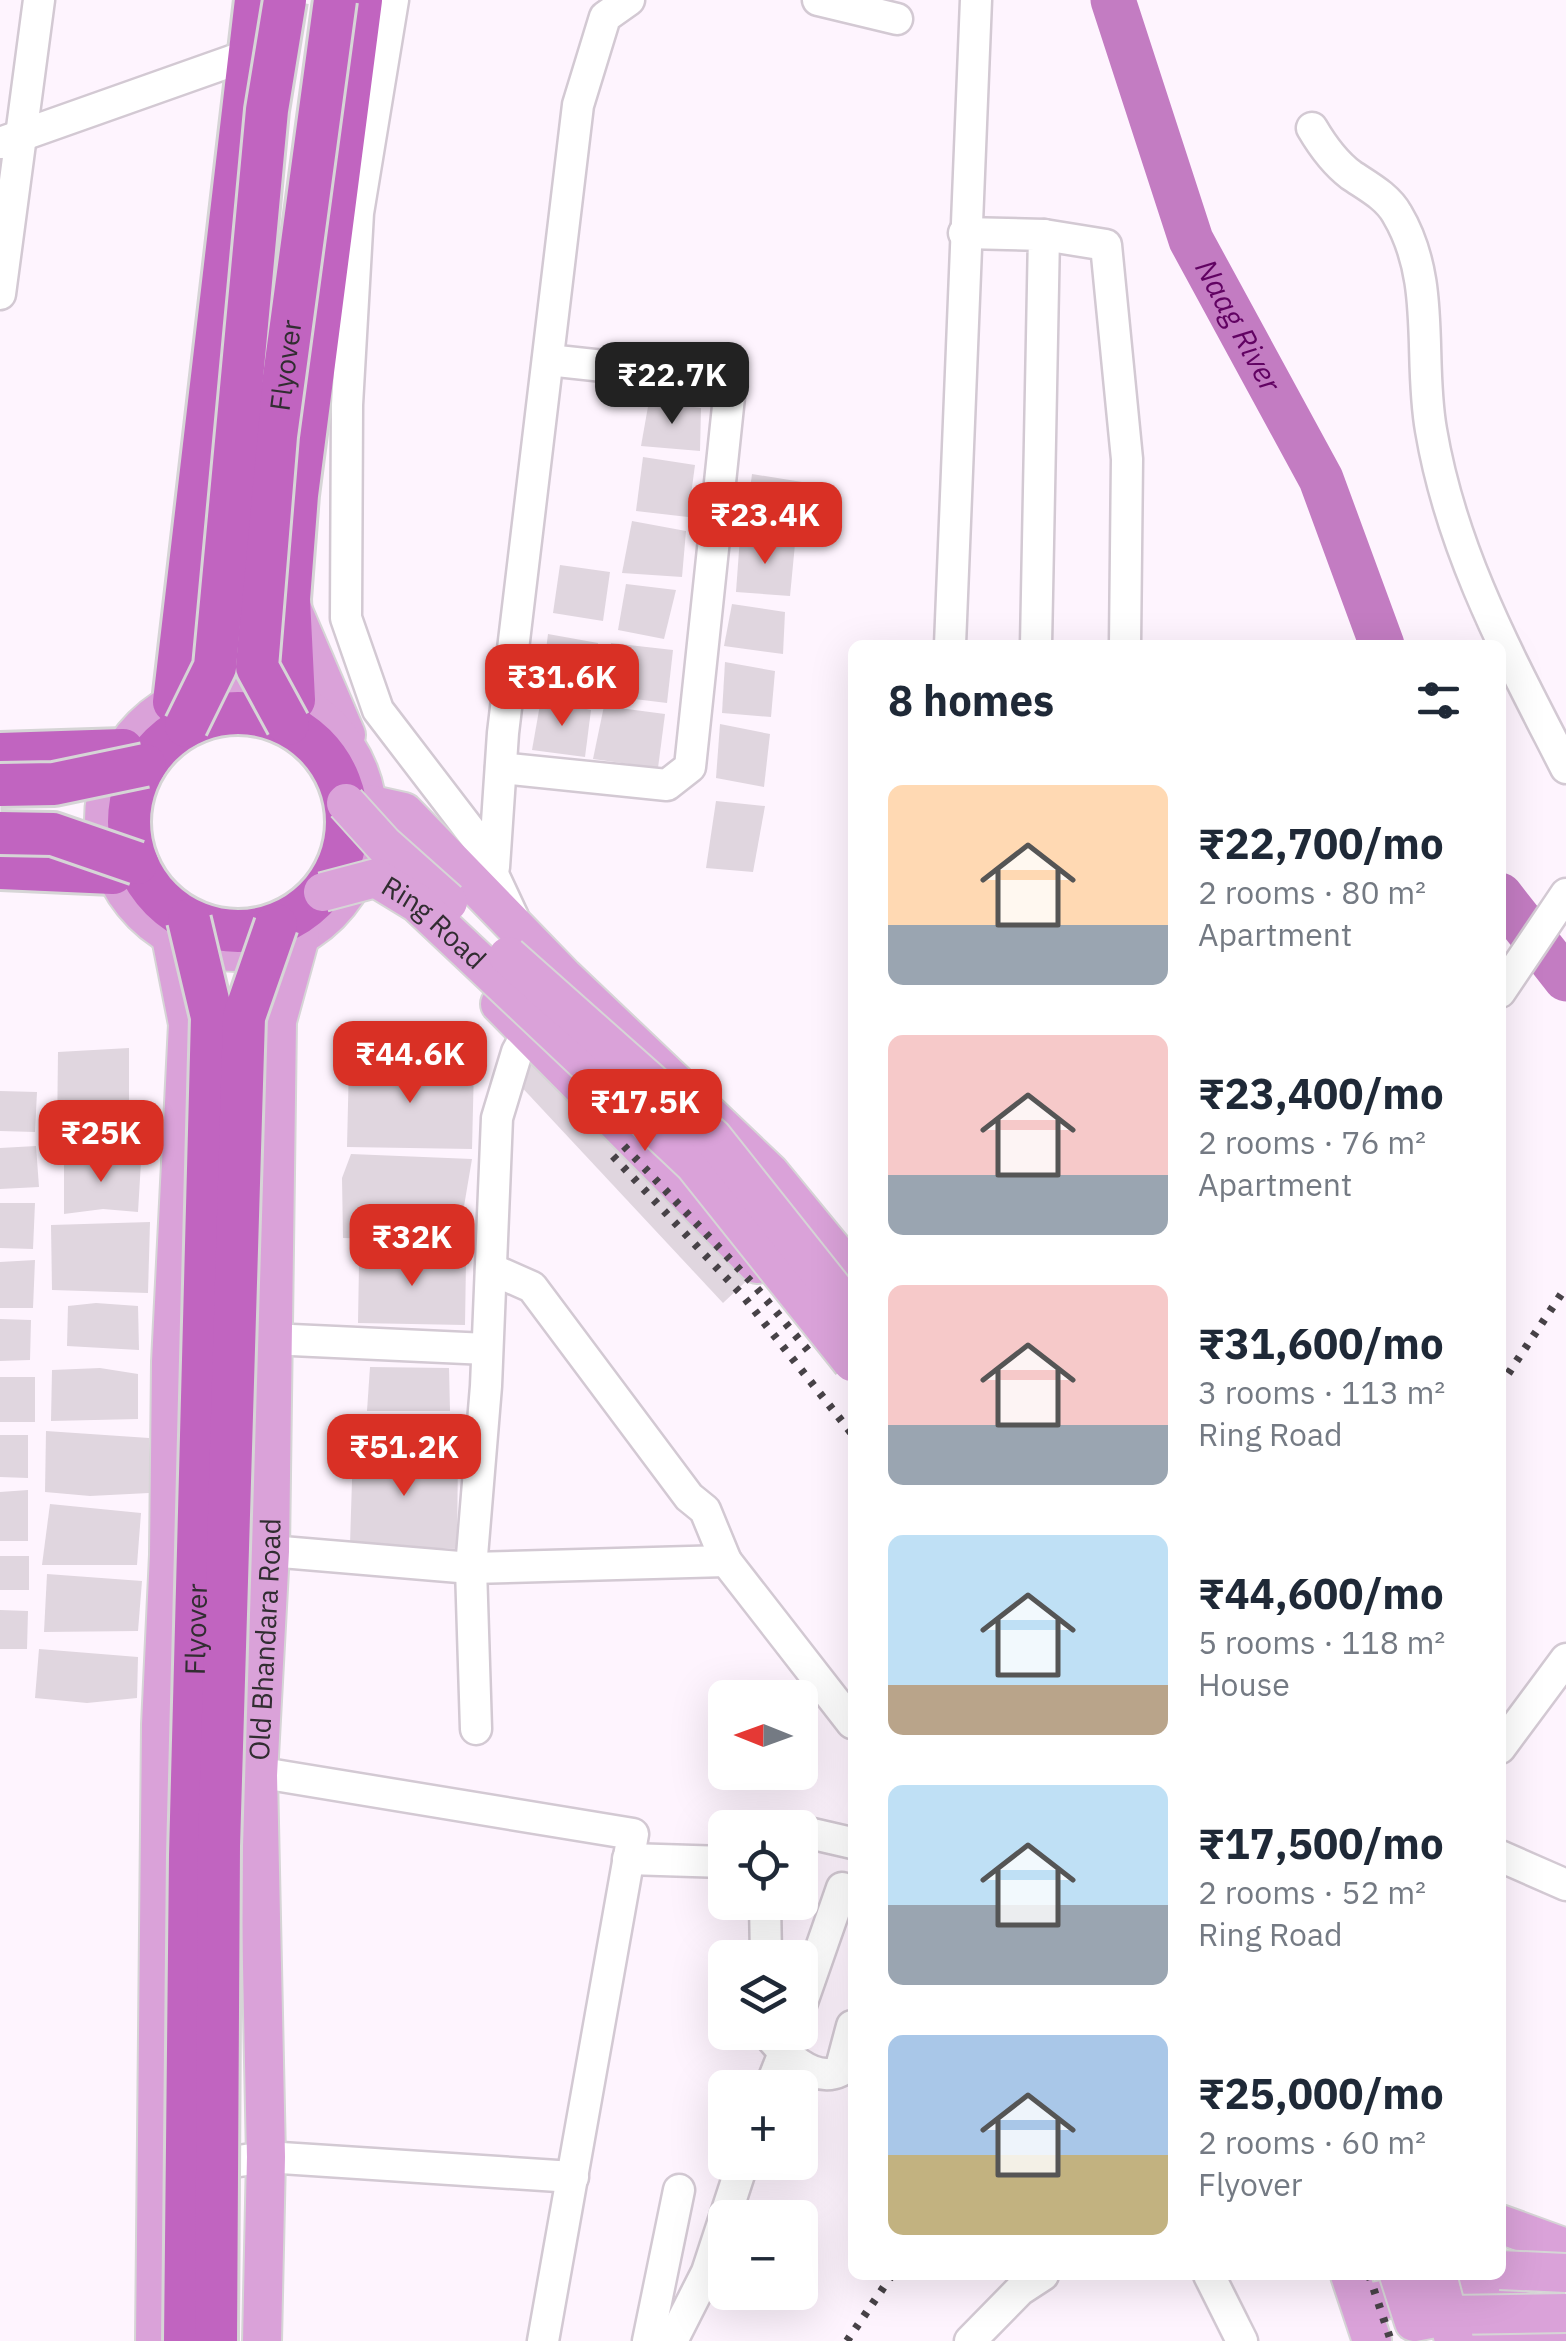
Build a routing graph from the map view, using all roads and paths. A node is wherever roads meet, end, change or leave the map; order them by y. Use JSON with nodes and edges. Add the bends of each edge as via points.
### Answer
{"nodes":[{"id":1,"x":39,"y":0,"type":"edge"},
{"id":2,"x":255,"y":0,"type":"edge"},
{"id":3,"x":285,"y":0,"type":"edge"},
{"id":4,"x":335,"y":0,"type":"edge"},
{"id":5,"x":362,"y":0,"type":"edge"},
{"id":6,"x":393,"y":0,"type":"edge"},
{"id":7,"x":628,"y":0,"type":"edge"},
{"id":8,"x":818,"y":0,"type":"edge"},
{"id":9,"x":976,"y":0,"type":"edge"},
{"id":10,"x":897,"y":19,"type":"dead end"},
{"id":11,"x":1312,"y":128,"type":"dead end"},
{"id":12,"x":11,"y":140,"type":"edge"},
{"id":13,"x":964,"y":233,"type":"junction"},
{"id":14,"x":1044,"y":235,"type":"junction"},
{"id":15,"x":0,"y":294,"type":"edge"},
{"id":16,"x":548,"y":360,"type":"junction"},
{"id":17,"x":212,"y":388,"type":"junction"},
{"id":18,"x":310,"y":396,"type":"junction"},
{"id":19,"x":289,"y":600,"type":"junction"},
{"id":20,"x":950,"y":640,"type":"edge"},
{"id":21,"x":1036,"y":640,"type":"edge"},
{"id":22,"x":1125,"y":640,"type":"edge"},
{"id":23,"x":1498,"y":640,"type":"edge"},
{"id":24,"x":1506,"y":655,"type":"edge"},
{"id":25,"x":291,"y":712,"type":"junction"},
{"id":26,"x":180,"y":714,"type":"junction"},
{"id":27,"x":0,"y":754,"type":"edge"},
{"id":28,"x":134,"y":757,"type":"junction"},
{"id":29,"x":501,"y":768,"type":"junction"},
{"id":30,"x":1566,"y":768,"type":"edge"},
{"id":31,"x":0,"y":785,"type":"edge"},
{"id":32,"x":373,"y":807,"type":"junction"},
{"id":33,"x":0,"y":833,"type":"edge"},
{"id":34,"x":0,"y":868,"type":"edge"},
{"id":35,"x":125,"y":868,"type":"junction"},
{"id":36,"x":494,"y":870,"type":"junction"},
{"id":37,"x":1566,"y":894,"type":"edge"},
{"id":38,"x":333,"y":895,"type":"junction"},
{"id":39,"x":180,"y":929,"type":"junction"},
{"id":40,"x":288,"y":931,"type":"junction"},
{"id":41,"x":520,"y":933,"type":"junction"},
{"id":42,"x":1506,"y":983,"type":"edge"},
{"id":43,"x":528,"y":1032,"type":"junction"},
{"id":44,"x":848,"y":1267,"type":"edge"},
{"id":45,"x":491,"y":1269,"type":"junction"},
{"id":46,"x":848,"y":1308,"type":"edge"},
{"id":47,"x":270,"y":1339,"type":"junction"},
{"id":48,"x":487,"y":1349,"type":"junction"},
{"id":49,"x":848,"y":1357,"type":"edge"},
{"id":50,"x":848,"y":1370,"type":"edge"},
{"id":51,"x":270,"y":1551,"type":"junction"},
{"id":52,"x":170,"y":1554,"type":"junction"},
{"id":53,"x":726,"y":1561,"type":"junction"},
{"id":54,"x":471,"y":1568,"type":"junction"},
{"id":55,"x":1566,"y":1659,"type":"edge"},
{"id":56,"x":848,"y":1719,"type":"edge"},
{"id":57,"x":476,"y":1729,"type":"dead end"},
{"id":58,"x":1506,"y":1740,"type":"edge"},
{"id":59,"x":162,"y":1773,"type":"junction"},
{"id":60,"x":258,"y":1775,"type":"junction"},
{"id":61,"x":818,"y":1835,"type":"edge"},
{"id":62,"x":848,"y":1841,"type":"edge"},
{"id":63,"x":628,"y":1859,"type":"junction"},
{"id":64,"x":1506,"y":1859,"type":"edge"},
{"id":65,"x":708,"y":1861,"type":"edge"},
{"id":66,"x":1566,"y":1885,"type":"edge"},
{"id":67,"x":842,"y":1888,"type":"dead end"},
{"id":68,"x":818,"y":1957,"type":"edge"},
{"id":69,"x":848,"y":2041,"type":"edge"},
{"id":70,"x":792,"y":2050,"type":"edge"},
{"id":71,"x":266,"y":2157,"type":"junction"},
{"id":72,"x":160,"y":2174,"type":"junction"},
{"id":73,"x":573,"y":2177,"type":"junction"},
{"id":74,"x":736,"y":2180,"type":"edge"},
{"id":75,"x":678,"y":2190,"type":"dead end"},
{"id":76,"x":1506,"y":2226,"type":"edge"},
{"id":77,"x":1566,"y":2248,"type":"edge"},
{"id":78,"x":1566,"y":2269,"type":"edge"},
{"id":79,"x":1036,"y":2280,"type":"edge"},
{"id":80,"x":1211,"y":2280,"type":"edge"},
{"id":81,"x":1409,"y":2280,"type":"edge"},
{"id":82,"x":1356,"y":2290,"type":"edge"},
{"id":83,"x":1467,"y":2308,"type":"edge"},
{"id":84,"x":1560,"y":2318,"type":"edge"},
{"id":85,"x":155,"y":2341,"type":"edge"},
{"id":86,"x":186,"y":2341,"type":"edge"},
{"id":87,"x":216,"y":2341,"type":"edge"},
{"id":88,"x":262,"y":2341,"type":"edge"},
{"id":89,"x":543,"y":2341,"type":"edge"},
{"id":90,"x":648,"y":2341,"type":"edge"},
{"id":91,"x":672,"y":2341,"type":"edge"},
{"id":92,"x":970,"y":2341,"type":"edge"},
{"id":93,"x":1242,"y":2341,"type":"edge"},
{"id":94,"x":1372,"y":2341,"type":"edge"}],
"edges":[{"from":1,"to":12,"type":"street"},
{"from":2,"to":12,"type":"street","via":[[244,57]]},
{"from":2,"to":17,"type":"highway"},
{"from":3,"to":26,"type":"highway","name":"Flyover","bridge":true,"via":[[267,110],[215,667]]},
{"from":4,"to":25,"type":"highway","name":"Flyover","bridge":true,"via":[[276,436],[257,668]]},
{"from":5,"to":18,"type":"highway"},
{"from":6,"to":36,"type":"street","via":[[358,213],[347,405],[346,618],[378,710]]},
{"from":7,"to":16,"type":"street","via":[[605,16],[578,104]]},
{"from":8,"to":10,"type":"street"},
{"from":9,"to":13,"type":"street"},
{"from":11,"to":23,"type":"street","via":[[1348,173],[1397,213],[1424,289],[1430,429],[1456,530]]},
{"from":12,"to":15,"type":"street"},
{"from":13,"to":14,"type":"street"},
{"from":13,"to":20,"type":"street"},
{"from":14,"to":21,"type":"street"},
{"from":14,"to":22,"type":"street","via":[[1106,245],[1126,459]]},
{"from":16,"to":29,"type":"street"},
{"from":16,"to":29,"type":"street","via":[[696,376],[716,382],[729,397],[690,767],[666,785]]},
{"from":17,"to":18,"type":"highway"},
{"from":17,"to":26,"type":"highway"},
{"from":18,"to":19,"type":"highway"},
{"from":19,"to":25,"type":"highway"},
{"from":19,"to":32,"type":"main road"},
{"from":24,"to":30,"type":"street"},
{"from":25,"to":26,"type":"highway","name":"Flyover"},
{"from":25,"to":32,"type":"highway","name":"Flyover"},
{"from":26,"to":28,"type":"highway","name":"Flyover","via":[[163,743]]},
{"from":27,"to":28,"type":"highway"},
{"from":28,"to":31,"type":"highway","bridge":true,"via":[[54,784]]},
{"from":28,"to":35,"type":"highway"},
{"from":29,"to":36,"type":"street"},
{"from":32,"to":38,"type":"highway","name":"Flyover","via":[[347,834]]},
{"from":32,"to":41,"type":"main road"},
{"from":32,"to":46,"type":"main road","name":"Ring Road","bridge":true,"via":[[384,845],[713,1138]]},
{"from":33,"to":35,"type":"highway","bridge":true,"via":[[53,834]]},
{"from":34,"to":35,"type":"highway"},
{"from":35,"to":39,"type":"highway","name":"Flyover","via":[[150,886]]},
{"from":36,"to":41,"type":"street"},
{"from":37,"to":42,"type":"street"},
{"from":38,"to":40,"type":"highway","name":"Flyover","via":[[302,912]]},
{"from":38,"to":43,"type":"main road","name":"Ring Road","via":[[380,892]]},
{"from":38,"to":49,"type":"main road","name":"Ring Road","bridge":true,"via":[[376,878],[417,903],[694,1164]]},
{"from":39,"to":40,"type":"highway","name":"Flyover"},
{"from":39,"to":52,"type":"main road","via":[[188,1024],[171,1362]]},
{"from":39,"to":86,"type":"highway","name":"Flyover","bridge":true,"via":[[212,1018],[190,1855]]},
{"from":40,"to":47,"type":"main road","name":"Old Bhandara Road","via":[[277,1021]]},
{"from":40,"to":87,"type":"highway","name":"Flyover","bridge":true,"via":[[244,1017],[220,1846]]},
{"from":41,"to":44,"type":"main road","via":[[770,1173]]},
{"from":43,"to":45,"type":"street","via":[[497,1118]]},
{"from":43,"to":50,"type":"main road","name":"Ring Road","via":[[792,1300]]},
{"from":45,"to":48,"type":"street"},
{"from":45,"to":53,"type":"street","via":[[532,1287],[688,1497],[705,1510]]},
{"from":47,"to":48,"type":"street"},
{"from":47,"to":51,"type":"main road","name":"Old Bhandara Road"},
{"from":48,"to":54,"type":"street"},
{"from":51,"to":52,"type":"street"},
{"from":51,"to":54,"type":"street"},
{"from":51,"to":60,"type":"main road","name":"Old Bhandara Road"},
{"from":52,"to":59,"type":"main road"},
{"from":53,"to":54,"type":"street"},
{"from":53,"to":56,"type":"street"},
{"from":54,"to":57,"type":"street"},
{"from":55,"to":58,"type":"street"},
{"from":59,"to":60,"type":"street","via":[[224,1764]]},
{"from":59,"to":72,"type":"main road"},
{"from":60,"to":63,"type":"street","via":[[633,1834]]},
{"from":60,"to":71,"type":"main road","name":"Old Bhandara Road"},
{"from":61,"to":62,"type":"street"},
{"from":63,"to":65,"type":"street"},
{"from":63,"to":73,"type":"street"},
{"from":64,"to":66,"type":"street"},
{"from":67,"to":68,"type":"street"},
{"from":69,"to":70,"type":"street","via":[[840,2071],[830,2076],[821,2076]]},
{"from":71,"to":72,"type":"street"},
{"from":71,"to":73,"type":"street"},
{"from":71,"to":88,"type":"main road","name":"Old Bhandara Road"},
{"from":72,"to":85,"type":"main road"},
{"from":73,"to":89,"type":"street"},
{"from":74,"to":91,"type":"street","via":[[706,2272]]},
{"from":75,"to":90,"type":"street"},
{"from":76,"to":77,"type":"main road"},
{"from":78,"to":83,"type":"main road","bridge":true},
{"from":78,"to":83,"type":"main road"},
{"from":79,"to":92,"type":"street"},
{"from":80,"to":93,"type":"street"},
{"from":81,"to":83,"type":"main road","bridge":true},
{"from":82,"to":83,"type":"main road"},
{"from":82,"to":94,"type":"main road"},
{"from":83,"to":84,"type":"main road","bridge":true},
{"from":83,"to":84,"type":"main road"}]}
